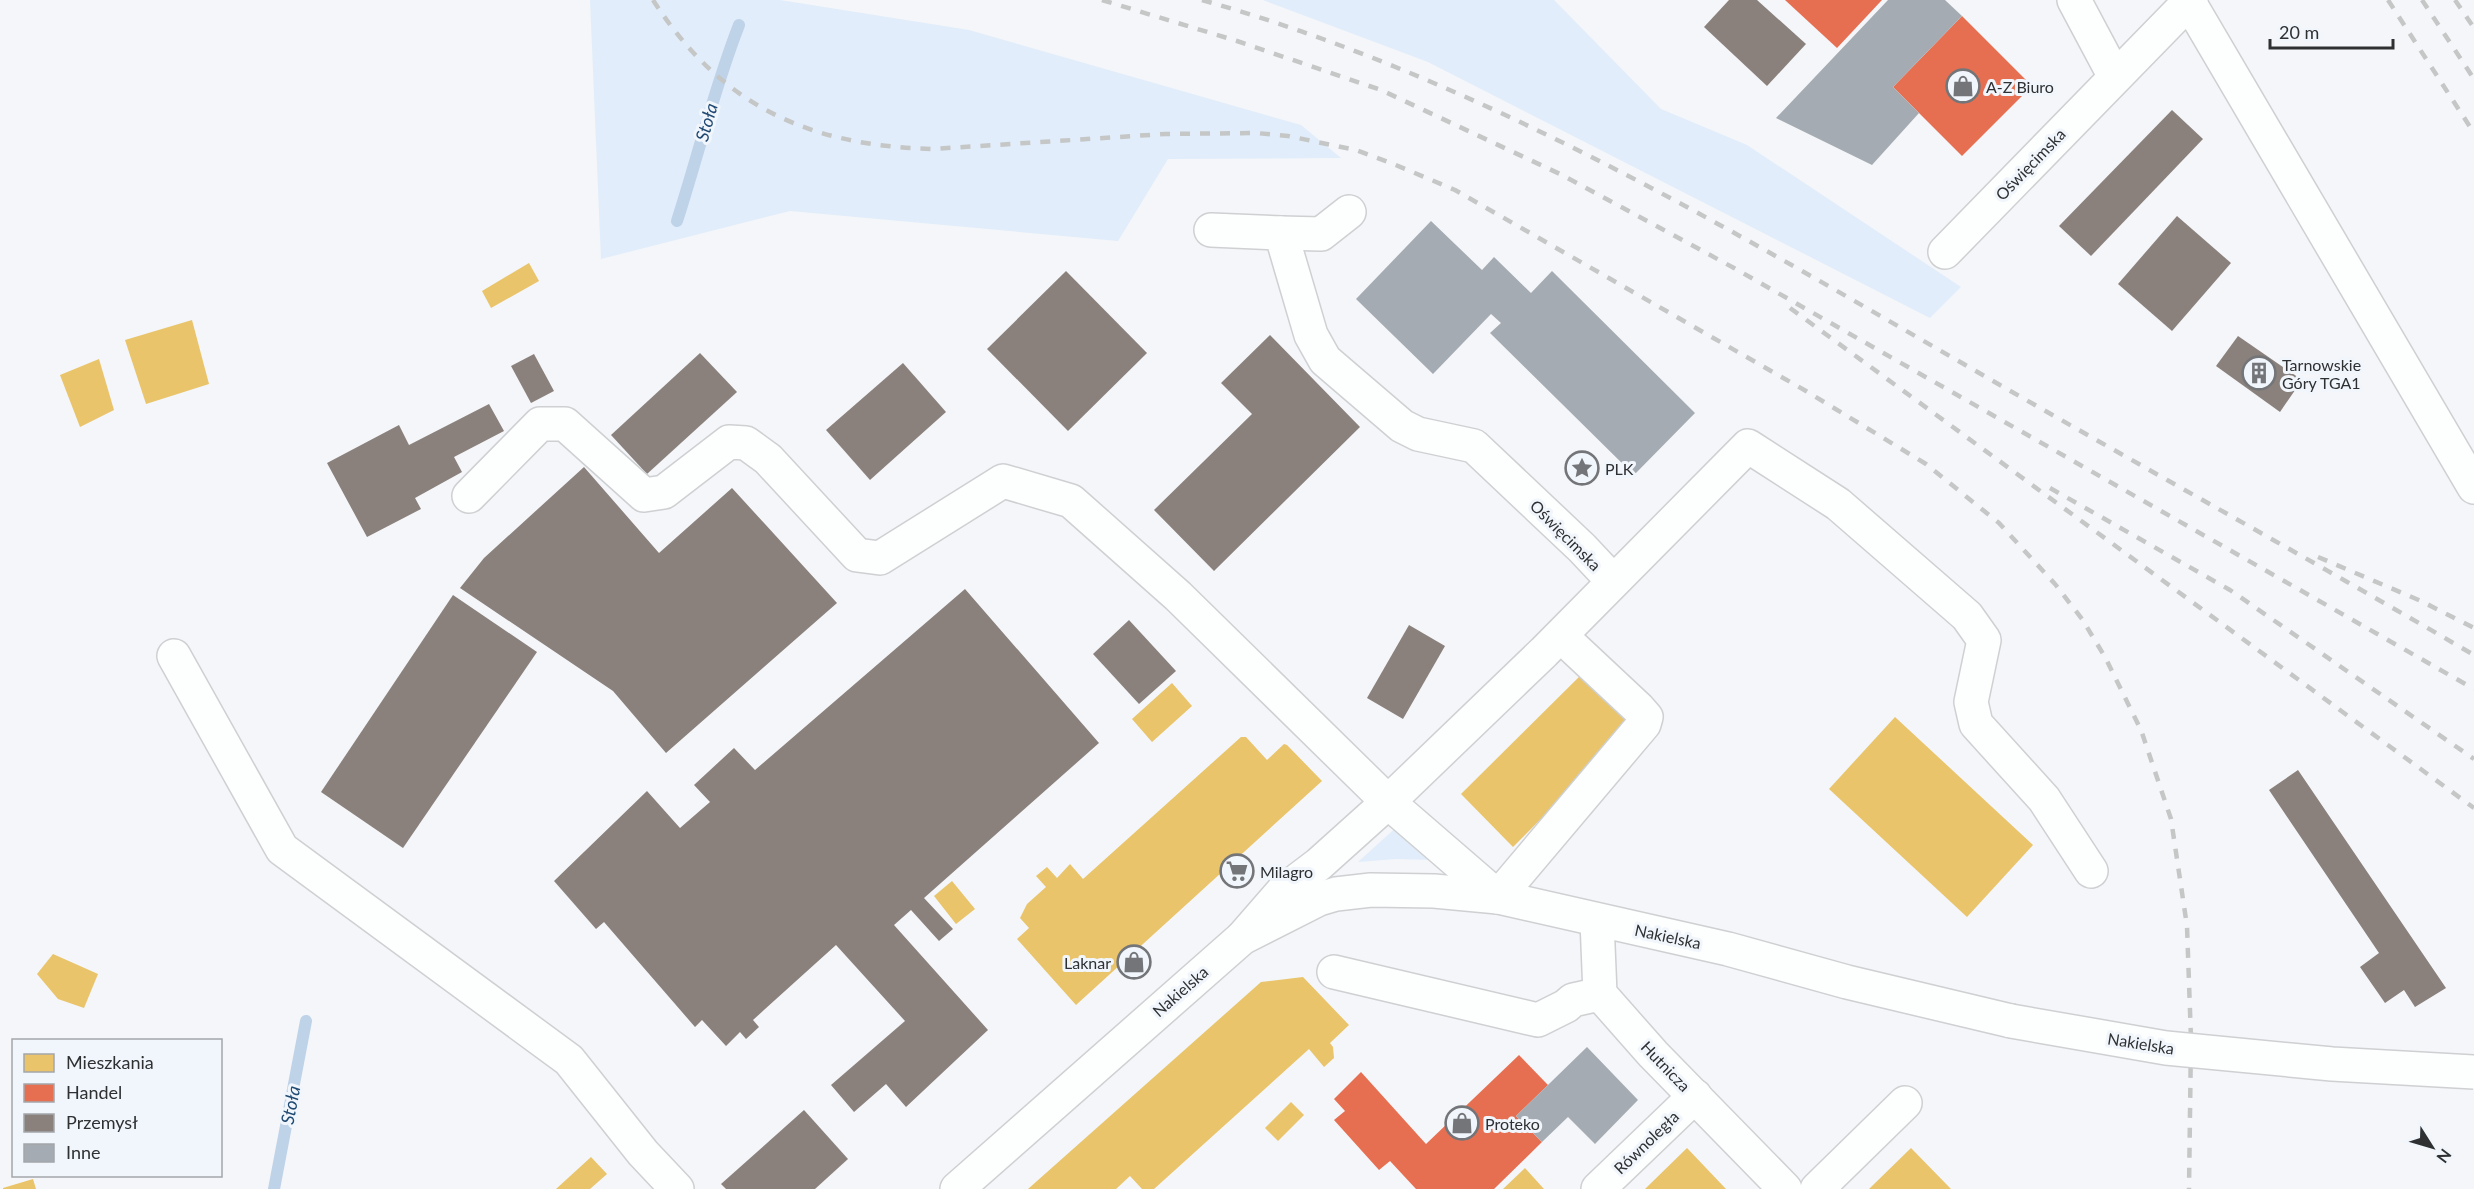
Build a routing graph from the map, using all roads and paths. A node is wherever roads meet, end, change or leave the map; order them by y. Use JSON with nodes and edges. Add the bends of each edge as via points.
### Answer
{"nodes":[{"id":1,"x":2074,"y":0,"type":"edge"},
{"id":2,"x":2190,"y":1,"type":"edge"},
{"id":3,"x":2115,"y":77,"type":"junction"},
{"id":4,"x":1350,"y":212,"type":"dead end"},
{"id":5,"x":1211,"y":230,"type":"dead end"},
{"id":6,"x":1281,"y":234,"type":"junction"},
{"id":7,"x":1945,"y":252,"type":"dead end"},
{"id":8,"x":2474,"y":487,"type":"edge"},
{"id":9,"x":469,"y":496,"type":"dead end"},
{"id":10,"x":1613,"y":581,"type":"junction"},
{"id":11,"x":1561,"y":636,"type":"junction"},
{"id":12,"x":174,"y":656,"type":"dead end"},
{"id":13,"x":1388,"y":802,"type":"junction"},
{"id":14,"x":2091,"y":871,"type":"dead end"},
{"id":15,"x":1498,"y":897,"type":"junction"},
{"id":16,"x":1597,"y":921,"type":"junction"},
{"id":17,"x":1242,"y":938,"type":"junction"},
{"id":18,"x":1334,"y":972,"type":"dead end"},
{"id":19,"x":1600,"y":994,"type":"junction"},
{"id":20,"x":2474,"y":1072,"type":"edge"},
{"id":21,"x":1695,"y":1096,"type":"junction"},
{"id":22,"x":1905,"y":1103,"type":"dead end"},
{"id":23,"x":677,"y":1189,"type":"edge"},
{"id":24,"x":957,"y":1189,"type":"edge"},
{"id":25,"x":1598,"y":1189,"type":"edge"},
{"id":26,"x":1785,"y":1189,"type":"edge"},
{"id":27,"x":1817,"y":1189,"type":"edge"}],
"edges":[{"from":1,"to":3,"type":"street"},
{"from":2,"to":3,"type":"street","name":"Oświęcimska"},
{"from":2,"to":8,"type":"street"},
{"from":3,"to":7,"type":"street","name":"Oświęcimska"},
{"from":4,"to":6,"type":"street","via":[[1321,234]]},
{"from":5,"to":6,"type":"street"},
{"from":6,"to":10,"type":"street","name":"Oświęcimska","via":[[1311,335],[1325,360],[1402,426],[1418,434],[1474,446]]},
{"from":9,"to":13,"type":"street","via":[[540,424],[565,424],[644,495],[664,492],[729,442],[746,443],[768,459],[857,555],[880,558],[1003,481],[1071,501],[1178,596]]},
{"from":10,"to":11,"type":"street","name":"Oświęcimska"},
{"from":10,"to":14,"type":"street","via":[[1748,446],[1838,504],[1967,616],[1984,640],[1971,702],[1976,724],[2044,799]]},
{"from":11,"to":13,"type":"street","name":"Oświęcimska"},
{"from":11,"to":15,"type":"street","via":[[1646,717]]},
{"from":12,"to":23,"type":"street","via":[[282,849],[569,1060]]},
{"from":13,"to":15,"type":"street"},
{"from":13,"to":17,"type":"street","name":"Oświęcimska","via":[[1282,892]]},
{"from":15,"to":16,"type":"street","name":"Nakielska"},
{"from":15,"to":17,"type":"street","name":"Nakielska","via":[[1434,891],[1336,894]]},
{"from":16,"to":19,"type":"street"},
{"from":16,"to":20,"type":"street","name":"Nakielska","bridge":true,"via":[[1728,949],[2010,1021],[2166,1048],[2332,1064]]},
{"from":17,"to":24,"type":"street","name":"Nakielska"},
{"from":18,"to":19,"type":"street","via":[[1538,1020],[1572,1000]]},
{"from":19,"to":21,"type":"street","name":"Hutnicza"},
{"from":21,"to":25,"type":"street","name":"Równoległa"},
{"from":21,"to":26,"type":"street","name":"Hutnicza"},
{"from":22,"to":27,"type":"street"}]}
